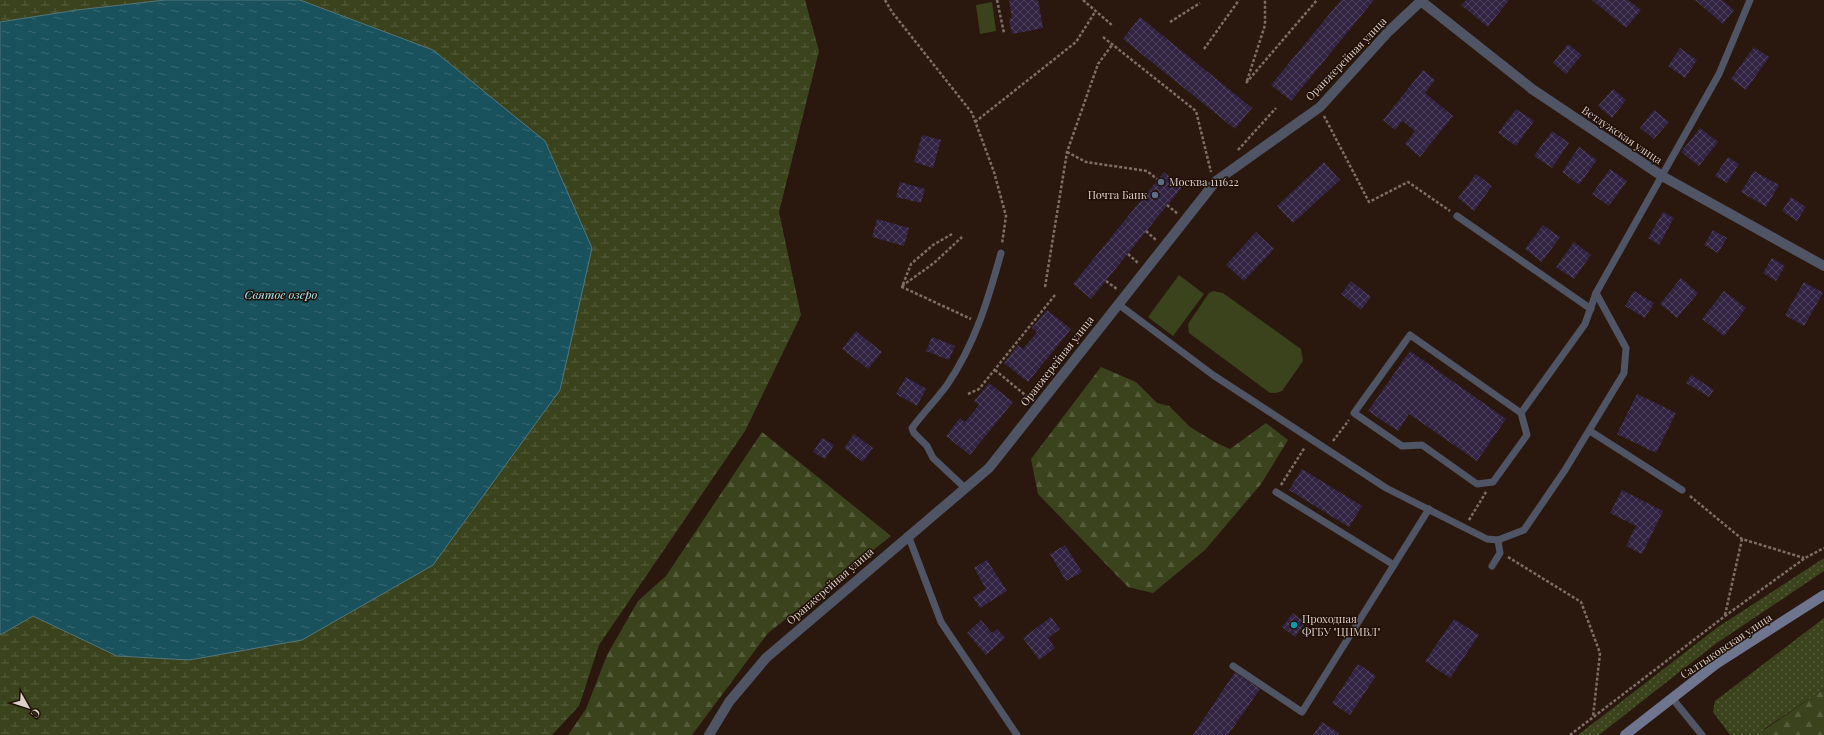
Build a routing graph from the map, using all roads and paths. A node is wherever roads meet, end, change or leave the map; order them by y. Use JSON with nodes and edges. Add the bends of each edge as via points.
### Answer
{"nodes":[{"id":1,"x":884,"y":0,"type":"edge"},
{"id":2,"x":997,"y":0,"type":"edge"},
{"id":3,"x":1083,"y":0,"type":"edge"},
{"id":4,"x":1239,"y":0,"type":"edge"},
{"id":5,"x":1265,"y":0,"type":"edge"},
{"id":6,"x":1317,"y":0,"type":"edge"},
{"id":7,"x":1750,"y":0,"type":"edge"},
{"id":8,"x":1422,"y":1,"type":"edge"},
{"id":9,"x":1200,"y":3,"type":"dead end"},
{"id":10,"x":1095,"y":12,"type":"junction"},
{"id":11,"x":1170,"y":22,"type":"dead end"},
{"id":12,"x":1112,"y":26,"type":"dead end"},
{"id":13,"x":1004,"y":33,"type":"dead end"},
{"id":14,"x":1103,"y":37,"type":"dead end"},
{"id":15,"x":1112,"y":45,"type":"junction"},
{"id":16,"x":1204,"y":49,"type":"dead end"},
{"id":17,"x":1320,"y":107,"type":"junction"},
{"id":18,"x":1276,"y":108,"type":"dead end"},
{"id":19,"x":975,"y":122,"type":"junction"},
{"id":20,"x":1241,"y":147,"type":"dead end"},
{"id":21,"x":1067,"y":152,"type":"junction"},
{"id":22,"x":1662,"y":176,"type":"junction"},
{"id":23,"x":1213,"y":178,"type":"dead end"},
{"id":24,"x":1158,"y":179,"type":"dead end"},
{"id":25,"x":1167,"y":205,"type":"dead end"},
{"id":26,"x":1180,"y":216,"type":"dead end"},
{"id":27,"x":1457,"y":216,"type":"joint"},
{"id":28,"x":1146,"y":232,"type":"dead end"},
{"id":29,"x":952,"y":234,"type":"dead end"},
{"id":30,"x":962,"y":237,"type":"dead end"},
{"id":31,"x":1159,"y":243,"type":"dead end"},
{"id":32,"x":1001,"y":253,"type":"joint"},
{"id":33,"x":1128,"y":254,"type":"dead end"},
{"id":34,"x":1141,"y":266,"type":"dead end"},
{"id":35,"x":1824,"y":266,"type":"edge"},
{"id":36,"x":1106,"y":281,"type":"dead end"},
{"id":37,"x":902,"y":287,"type":"junction"},
{"id":38,"x":1045,"y":287,"type":"dead end"},
{"id":39,"x":1120,"y":292,"type":"dead end"},
{"id":40,"x":1596,"y":293,"type":"junction"},
{"id":41,"x":1055,"y":295,"type":"dead end"},
{"id":42,"x":1118,"y":304,"type":"junction"},
{"id":43,"x":1591,"y":308,"type":"junction"},
{"id":44,"x":979,"y":322,"type":"junction"},
{"id":45,"x":995,"y":370,"type":"junction"},
{"id":46,"x":968,"y":394,"type":"dead end"},
{"id":47,"x":1034,"y":402,"type":"dead end"},
{"id":48,"x":1354,"y":413,"type":"junction"},
{"id":49,"x":1521,"y":414,"type":"junction"},
{"id":50,"x":1590,"y":431,"type":"junction"},
{"id":51,"x":1310,"y":438,"type":"junction"},
{"id":52,"x":1329,"y":446,"type":"dead end"},
{"id":53,"x":1493,"y":481,"type":"junction"},
{"id":54,"x":965,"y":488,"type":"junction"},
{"id":55,"x":1682,"y":490,"type":"joint"},
{"id":56,"x":1276,"y":492,"type":"joint"},
{"id":57,"x":1429,"y":509,"type":"junction"},
{"id":58,"x":1468,"y":521,"type":"dead end"},
{"id":59,"x":908,"y":535,"type":"junction"},
{"id":60,"x":1742,"y":539,"type":"junction"},
{"id":61,"x":1498,"y":540,"type":"junction"},
{"id":62,"x":1824,"y":548,"type":"edge"},
{"id":63,"x":1500,"y":553,"type":"junction"},
{"id":64,"x":1805,"y":558,"type":"junction"},
{"id":65,"x":1394,"y":565,"type":"junction"},
{"id":66,"x":1492,"y":566,"type":"dead end"},
{"id":67,"x":1824,"y":595,"type":"edge"},
{"id":68,"x":1725,"y":616,"type":"junction"},
{"id":69,"x":1233,"y":666,"type":"dead end"},
{"id":70,"x":1672,"y":698,"type":"junction"},
{"id":71,"x":1593,"y":717,"type":"junction"},
{"id":72,"x":708,"y":735,"type":"edge"},
{"id":73,"x":1017,"y":735,"type":"edge"},
{"id":74,"x":1570,"y":735,"type":"edge"},
{"id":75,"x":1625,"y":735,"type":"edge"},
{"id":76,"x":1702,"y":735,"type":"edge"}],
"edges":[{"from":1,"to":19,"type":"path","via":[[972,113]]},
{"from":2,"to":13,"type":"path"},
{"from":3,"to":10,"type":"path"},
{"from":4,"to":16,"type":"path"},
{"from":5,"to":6,"type":"path","via":[[1265,25],[1246,83]]},
{"from":7,"to":22,"type":"lane","via":[[1720,74]]},
{"from":8,"to":17,"type":"street","name":"Оранжерейная улица","via":[[1389,31]]},
{"from":8,"to":22,"type":"street","name":"Ветлужская улица","via":[[1532,89]]},
{"from":9,"to":11,"type":"path"},
{"from":10,"to":12,"type":"path"},
{"from":10,"to":19,"type":"path","via":[[1076,42]]},
{"from":14,"to":15,"type":"path"},
{"from":15,"to":21,"type":"path","via":[[1098,64]]},
{"from":15,"to":23,"type":"path","via":[[1196,111]]},
{"from":17,"to":27,"type":"path","via":[[1369,202],[1408,182]]},
{"from":17,"to":42,"type":"street","name":"Оранжерейная улица","via":[[1216,180]]},
{"from":18,"to":20,"type":"path"},
{"from":19,"to":32,"type":"path","via":[[994,172],[1006,216]]},
{"from":21,"to":24,"type":"path","via":[[1086,162],[1147,171]]},
{"from":21,"to":38,"type":"path"},
{"from":22,"to":35,"type":"street","name":"Ветлужская улица"},
{"from":22,"to":40,"type":"lane"},
{"from":25,"to":26,"type":"path"},
{"from":27,"to":43,"type":"lane"},
{"from":28,"to":31,"type":"path"},
{"from":29,"to":37,"type":"path","via":[[933,245],[911,264]]},
{"from":30,"to":37,"type":"path","via":[[934,263]]},
{"from":32,"to":44,"type":"lane","via":[[986,308]]},
{"from":33,"to":34,"type":"path"},
{"from":36,"to":39,"type":"path"},
{"from":37,"to":44,"type":"path"},
{"from":40,"to":43,"type":"lane"},
{"from":40,"to":50,"type":"lane","via":[[1626,348],[1624,373]]},
{"from":41,"to":45,"type":"path"},
{"from":42,"to":51,"type":"lane","via":[[1213,375]]},
{"from":42,"to":54,"type":"street","name":"Оранжерейная улица","via":[[988,468]]},
{"from":43,"to":49,"type":"lane","via":[[1584,324]]},
{"from":44,"to":54,"type":"lane","via":[[970,344],[947,384],[912,428],[933,458]]},
{"from":45,"to":46,"type":"path","via":[[979,389]]},
{"from":45,"to":47,"type":"path"},
{"from":48,"to":49,"type":"lane","via":[[1410,335]]},
{"from":48,"to":52,"type":"path"},
{"from":48,"to":53,"type":"lane","via":[[1402,446],[1422,445],[1477,484]]},
{"from":49,"to":53,"type":"lane","via":[[1527,435]]},
{"from":50,"to":55,"type":"lane"},
{"from":50,"to":61,"type":"lane","via":[[1524,530]]},
{"from":51,"to":56,"type":"path"},
{"from":51,"to":57,"type":"lane","via":[[1386,488]]},
{"from":53,"to":58,"type":"path"},
{"from":54,"to":59,"type":"street","name":"Оранжерейная улица"},
{"from":55,"to":60,"type":"path"},
{"from":56,"to":65,"type":"lane"},
{"from":57,"to":61,"type":"lane","via":[[1487,539]]},
{"from":57,"to":65,"type":"lane"},
{"from":59,"to":72,"type":"street","name":"Оранжерейная улица","via":[[766,658],[729,702]]},
{"from":59,"to":73,"type":"lane","via":[[942,622]]},
{"from":60,"to":64,"type":"path"},
{"from":60,"to":68,"type":"path"},
{"from":61,"to":63,"type":"lane"},
{"from":62,"to":64,"type":"path"},
{"from":63,"to":66,"type":"lane"},
{"from":63,"to":71,"type":"path","via":[[1581,602],[1600,653]]},
{"from":64,"to":68,"type":"path"},
{"from":65,"to":69,"type":"lane","via":[[1302,712]]},
{"from":67,"to":70,"type":"main road","name":"Салтыковская улица","via":[[1716,664]]},
{"from":68,"to":71,"type":"path"},
{"from":70,"to":75,"type":"main road","name":"Салтыковская улица"},
{"from":70,"to":76,"type":"lane"},
{"from":71,"to":74,"type":"path"}]}
